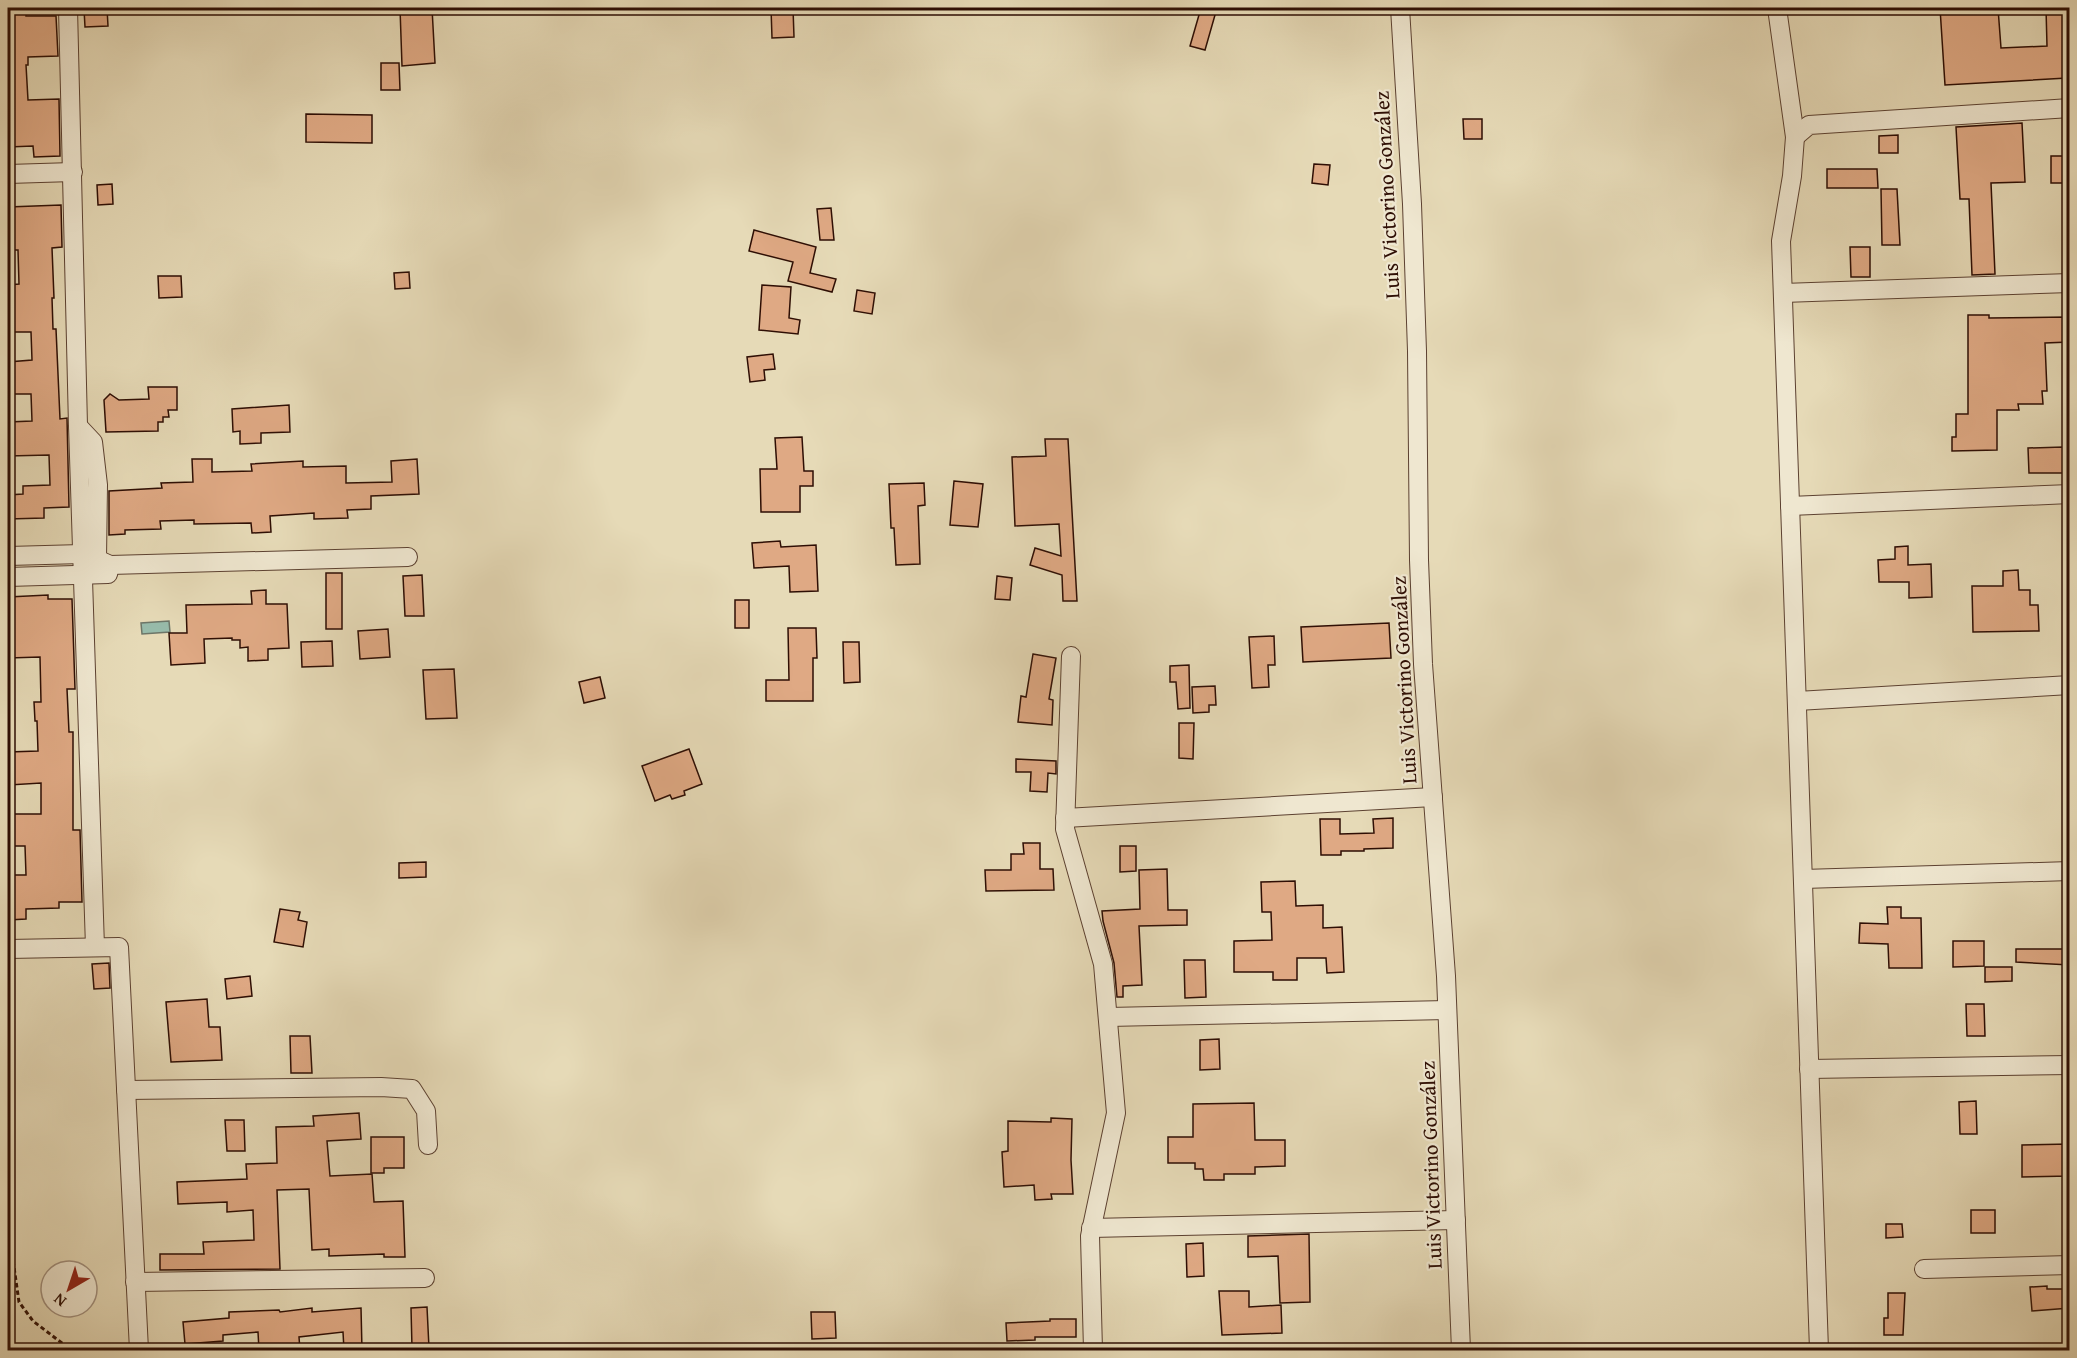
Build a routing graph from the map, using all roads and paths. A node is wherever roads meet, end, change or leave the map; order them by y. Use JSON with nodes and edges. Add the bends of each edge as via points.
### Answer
{"nodes":[{"id":1,"x":68,"y":8,"type":"edge"},
{"id":2,"x":1400,"y":8,"type":"edge"},
{"id":3,"x":1777,"y":8,"type":"edge"},
{"id":4,"x":2070,"y":108,"type":"edge"},
{"id":5,"x":1795,"y":137,"type":"junction"},
{"id":6,"x":73,"y":172,"type":"junction"},
{"id":7,"x":8,"y":174,"type":"edge"},
{"id":8,"x":2070,"y":283,"type":"edge"},
{"id":9,"x":1783,"y":293,"type":"junction"},
{"id":10,"x":2070,"y":494,"type":"edge"},
{"id":11,"x":1790,"y":506,"type":"junction"},
{"id":12,"x":8,"y":556,"type":"edge"},
{"id":13,"x":408,"y":557,"type":"dead end"},
{"id":14,"x":99,"y":563,"type":"junction"},
{"id":15,"x":83,"y":575,"type":"junction"},
{"id":16,"x":8,"y":577,"type":"edge"},
{"id":17,"x":1071,"y":656,"type":"dead end"},
{"id":18,"x":2070,"y":684,"type":"edge"},
{"id":19,"x":1797,"y":701,"type":"junction"},
{"id":20,"x":1433,"y":797,"type":"junction"},
{"id":21,"x":1065,"y":818,"type":"junction"},
{"id":22,"x":2070,"y":872,"type":"edge"},
{"id":23,"x":1803,"y":879,"type":"junction"},
{"id":24,"x":95,"y":947,"type":"junction"},
{"id":25,"x":8,"y":949,"type":"edge"},
{"id":26,"x":1447,"y":1010,"type":"junction"},
{"id":27,"x":1108,"y":1017,"type":"junction"},
{"id":28,"x":2070,"y":1065,"type":"edge"},
{"id":29,"x":1809,"y":1069,"type":"junction"},
{"id":30,"x":126,"y":1090,"type":"junction"},
{"id":31,"x":428,"y":1146,"type":"dead end"},
{"id":32,"x":1456,"y":1220,"type":"junction"},
{"id":33,"x":1092,"y":1228,"type":"junction"},
{"id":34,"x":8,"y":1239,"type":"edge"},
{"id":35,"x":2070,"y":1265,"type":"edge"},
{"id":36,"x":1924,"y":1269,"type":"dead end"},
{"id":37,"x":425,"y":1278,"type":"dead end"},
{"id":38,"x":135,"y":1282,"type":"junction"},
{"id":39,"x":71,"y":1350,"type":"edge"},
{"id":40,"x":139,"y":1350,"type":"edge"},
{"id":41,"x":1093,"y":1350,"type":"edge"},
{"id":42,"x":1461,"y":1350,"type":"edge"},
{"id":43,"x":1819,"y":1350,"type":"edge"}],
"edges":[{"from":1,"to":6,"type":"street"},
{"from":2,"to":20,"type":"street","name":"Luis Victorino González","via":[[1418,351],[1422,641]]},
{"from":3,"to":5,"type":"street"},
{"from":4,"to":5,"type":"street","via":[[1809,125]]},
{"from":5,"to":9,"type":"street","via":[[1781,241]]},
{"from":6,"to":7,"type":"street"},
{"from":6,"to":14,"type":"street","via":[[78,426],[93,442]]},
{"from":8,"to":9,"type":"street"},
{"from":9,"to":11,"type":"street"},
{"from":10,"to":11,"type":"street"},
{"from":11,"to":19,"type":"street"},
{"from":12,"to":14,"type":"street"},
{"from":13,"to":14,"type":"street"},
{"from":14,"to":15,"type":"street"},
{"from":14,"to":15,"type":"street"},
{"from":15,"to":16,"type":"street"},
{"from":15,"to":24,"type":"street"},
{"from":17,"to":21,"type":"street"},
{"from":18,"to":19,"type":"street"},
{"from":19,"to":23,"type":"street"},
{"from":20,"to":21,"type":"street"},
{"from":20,"to":26,"type":"street","name":"Luis Victorino González"},
{"from":21,"to":27,"type":"street","via":[[1103,964]]},
{"from":22,"to":23,"type":"street"},
{"from":23,"to":29,"type":"street"},
{"from":24,"to":25,"type":"street"},
{"from":24,"to":30,"type":"street","via":[[119,946]]},
{"from":26,"to":27,"type":"street"},
{"from":26,"to":32,"type":"street","name":"Luis Victorino González"},
{"from":27,"to":33,"type":"street","via":[[1116,1113]]},
{"from":28,"to":29,"type":"street"},
{"from":29,"to":43,"type":"street"},
{"from":30,"to":31,"type":"street","via":[[412,1089],[426,1111]]},
{"from":30,"to":38,"type":"street"},
{"from":32,"to":33,"type":"street"},
{"from":32,"to":42,"type":"street","name":"Luis Victorino González"},
{"from":33,"to":41,"type":"street"},
{"from":34,"to":39,"type":"path","via":[[19,1302],[33,1321]]},
{"from":35,"to":36,"type":"street"},
{"from":37,"to":38,"type":"street"},
{"from":38,"to":40,"type":"street"}]}
